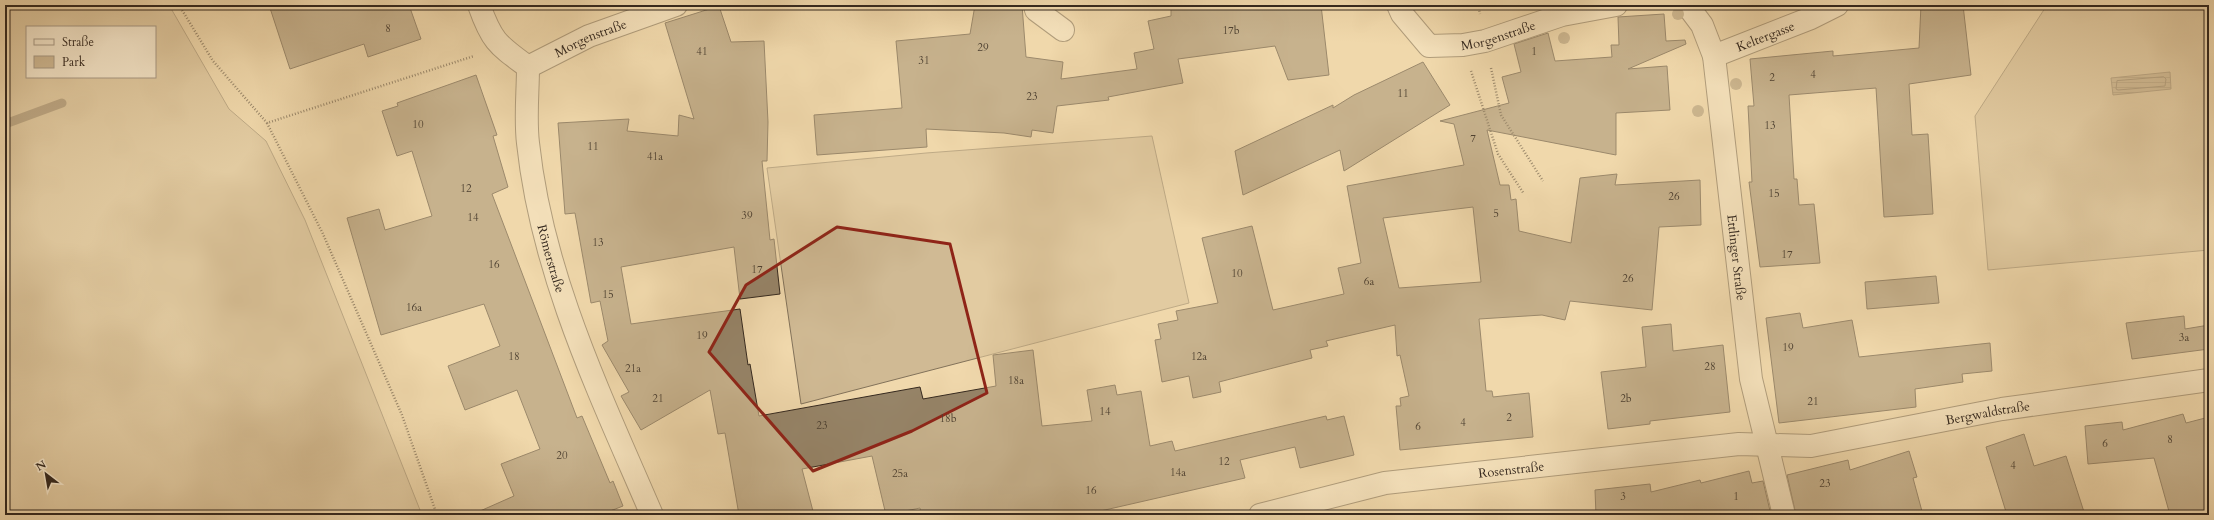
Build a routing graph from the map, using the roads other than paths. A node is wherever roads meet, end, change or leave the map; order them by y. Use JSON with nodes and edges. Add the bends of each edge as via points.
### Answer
{"nodes":[{"id":1,"x":479,"y":5,"type":"edge"},
{"id":2,"x":676,"y":5,"type":"edge"},
{"id":3,"x":1035,"y":5,"type":"edge"},
{"id":4,"x":1398,"y":5,"type":"edge"},
{"id":5,"x":1616,"y":5,"type":"edge"},
{"id":6,"x":1686,"y":5,"type":"edge"},
{"id":7,"x":1837,"y":5,"type":"edge"},
{"id":8,"x":1063,"y":30,"type":"dead end"},
{"id":9,"x":1714,"y":56,"type":"junction"},
{"id":10,"x":528,"y":67,"type":"junction"},
{"id":11,"x":2209,"y":380,"type":"edge"},
{"id":12,"x":1767,"y":445,"type":"junction"},
{"id":13,"x":652,"y":515,"type":"edge"},
{"id":14,"x":1260,"y":515,"type":"edge"},
{"id":15,"x":1784,"y":515,"type":"edge"}],
"edges":[{"from":1,"to":10,"type":"street","via":[[492,36],[501,47]]},
{"from":2,"to":10,"type":"street","name":"Morgenstraße","via":[[589,36]]},
{"from":3,"to":8,"type":"street","via":[[1036,10]]},
{"from":4,"to":5,"type":"street","name":"Morgenstraße","via":[[1402,14],[1429,46],[1463,46],[1562,15]]},
{"from":6,"to":9,"type":"street","name":"Ettlinger Straße","via":[[1702,25]]},
{"from":7,"to":9,"type":"street","name":"Keltergasse","via":[[1811,18]]},
{"from":9,"to":12,"type":"street","name":"Ettlinger Straße","via":[[1751,379]]},
{"from":10,"to":13,"type":"street","name":"Römerstraße","via":[[528,142],[540,218],[554,274],[576,338]]},
{"from":11,"to":12,"type":"street","name":"Bergwaldstraße","via":[[2002,409],[1811,446]]},
{"from":12,"to":14,"type":"street","name":"Rosenstraße","via":[[1740,444],[1385,483]]},
{"from":12,"to":15,"type":"street","name":"Ettlinger Straße"}]}
